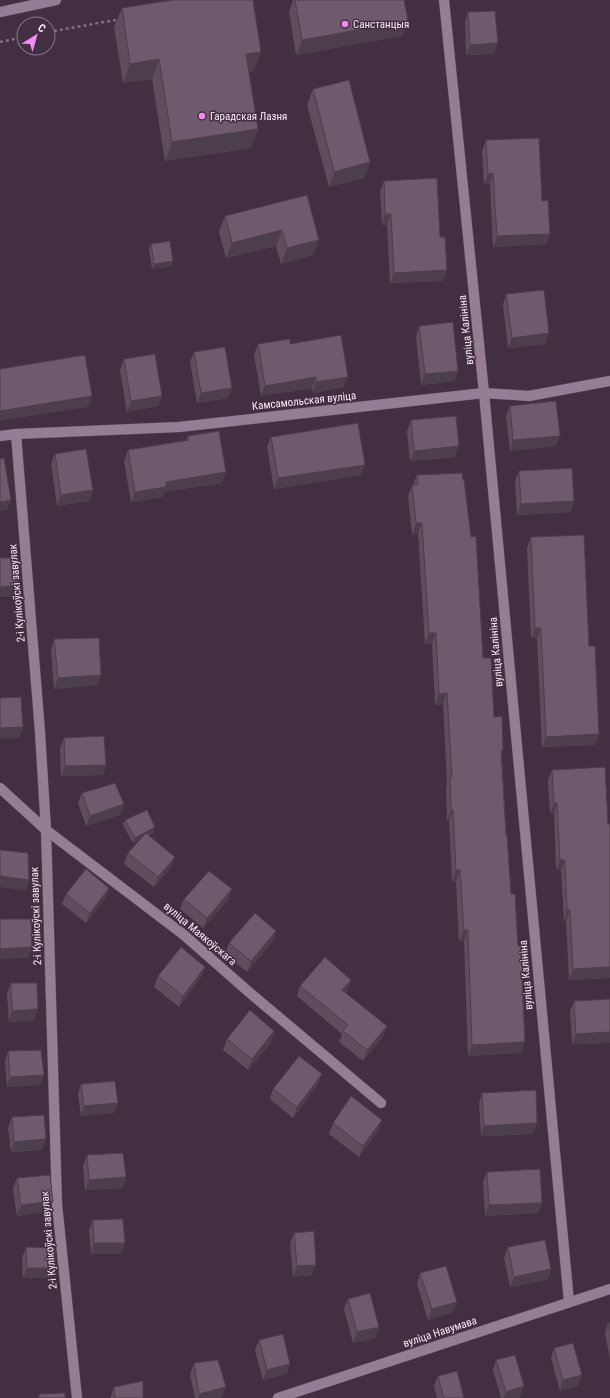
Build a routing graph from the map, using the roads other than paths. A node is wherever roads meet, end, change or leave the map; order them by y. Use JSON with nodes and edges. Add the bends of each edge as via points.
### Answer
{"nodes":[{"id":1,"x":56,"y":0,"type":"edge"},
{"id":2,"x":444,"y":0,"type":"edge"},
{"id":3,"x":0,"y":12,"type":"edge"},
{"id":4,"x":610,"y":381,"type":"edge"},
{"id":5,"x":484,"y":393,"type":"junction"},
{"id":6,"x":16,"y":434,"type":"junction"},
{"id":7,"x":0,"y":436,"type":"edge"},
{"id":8,"x":0,"y":788,"type":"edge"},
{"id":9,"x":46,"y":830,"type":"junction"},
{"id":10,"x":381,"y":1103,"type":"dead end"},
{"id":11,"x":610,"y":1289,"type":"edge"},
{"id":12,"x":569,"y":1302,"type":"junction"},
{"id":13,"x":76,"y":1398,"type":"edge"},
{"id":14,"x":278,"y":1398,"type":"edge"}],
"edges":[{"from":1,"to":3,"type":"street"},
{"from":2,"to":5,"type":"street","name":"вуліца Калініна"},
{"from":4,"to":5,"type":"street","name":"Камсамольская вуліца","via":[[529,396]]},
{"from":5,"to":6,"type":"street","name":"Камсамольская вуліца","via":[[178,427]]},
{"from":5,"to":12,"type":"street","name":"вуліца Калініна"},
{"from":6,"to":7,"type":"street","name":"Камсамольская вуліца"},
{"from":6,"to":9,"type":"street","name":"2-і Кулікоўскі завулак"},
{"from":8,"to":9,"type":"street","name":"вуліца Маякоўскага"},
{"from":9,"to":10,"type":"street","name":"вуліца Маякоўскага","via":[[184,935]]},
{"from":9,"to":13,"type":"street","name":"2-і Кулікоўскі завулак","via":[[57,1204]]},
{"from":11,"to":12,"type":"street","name":"вуліца Навумава"},
{"from":12,"to":14,"type":"street","name":"вуліца Навумава"}]}
